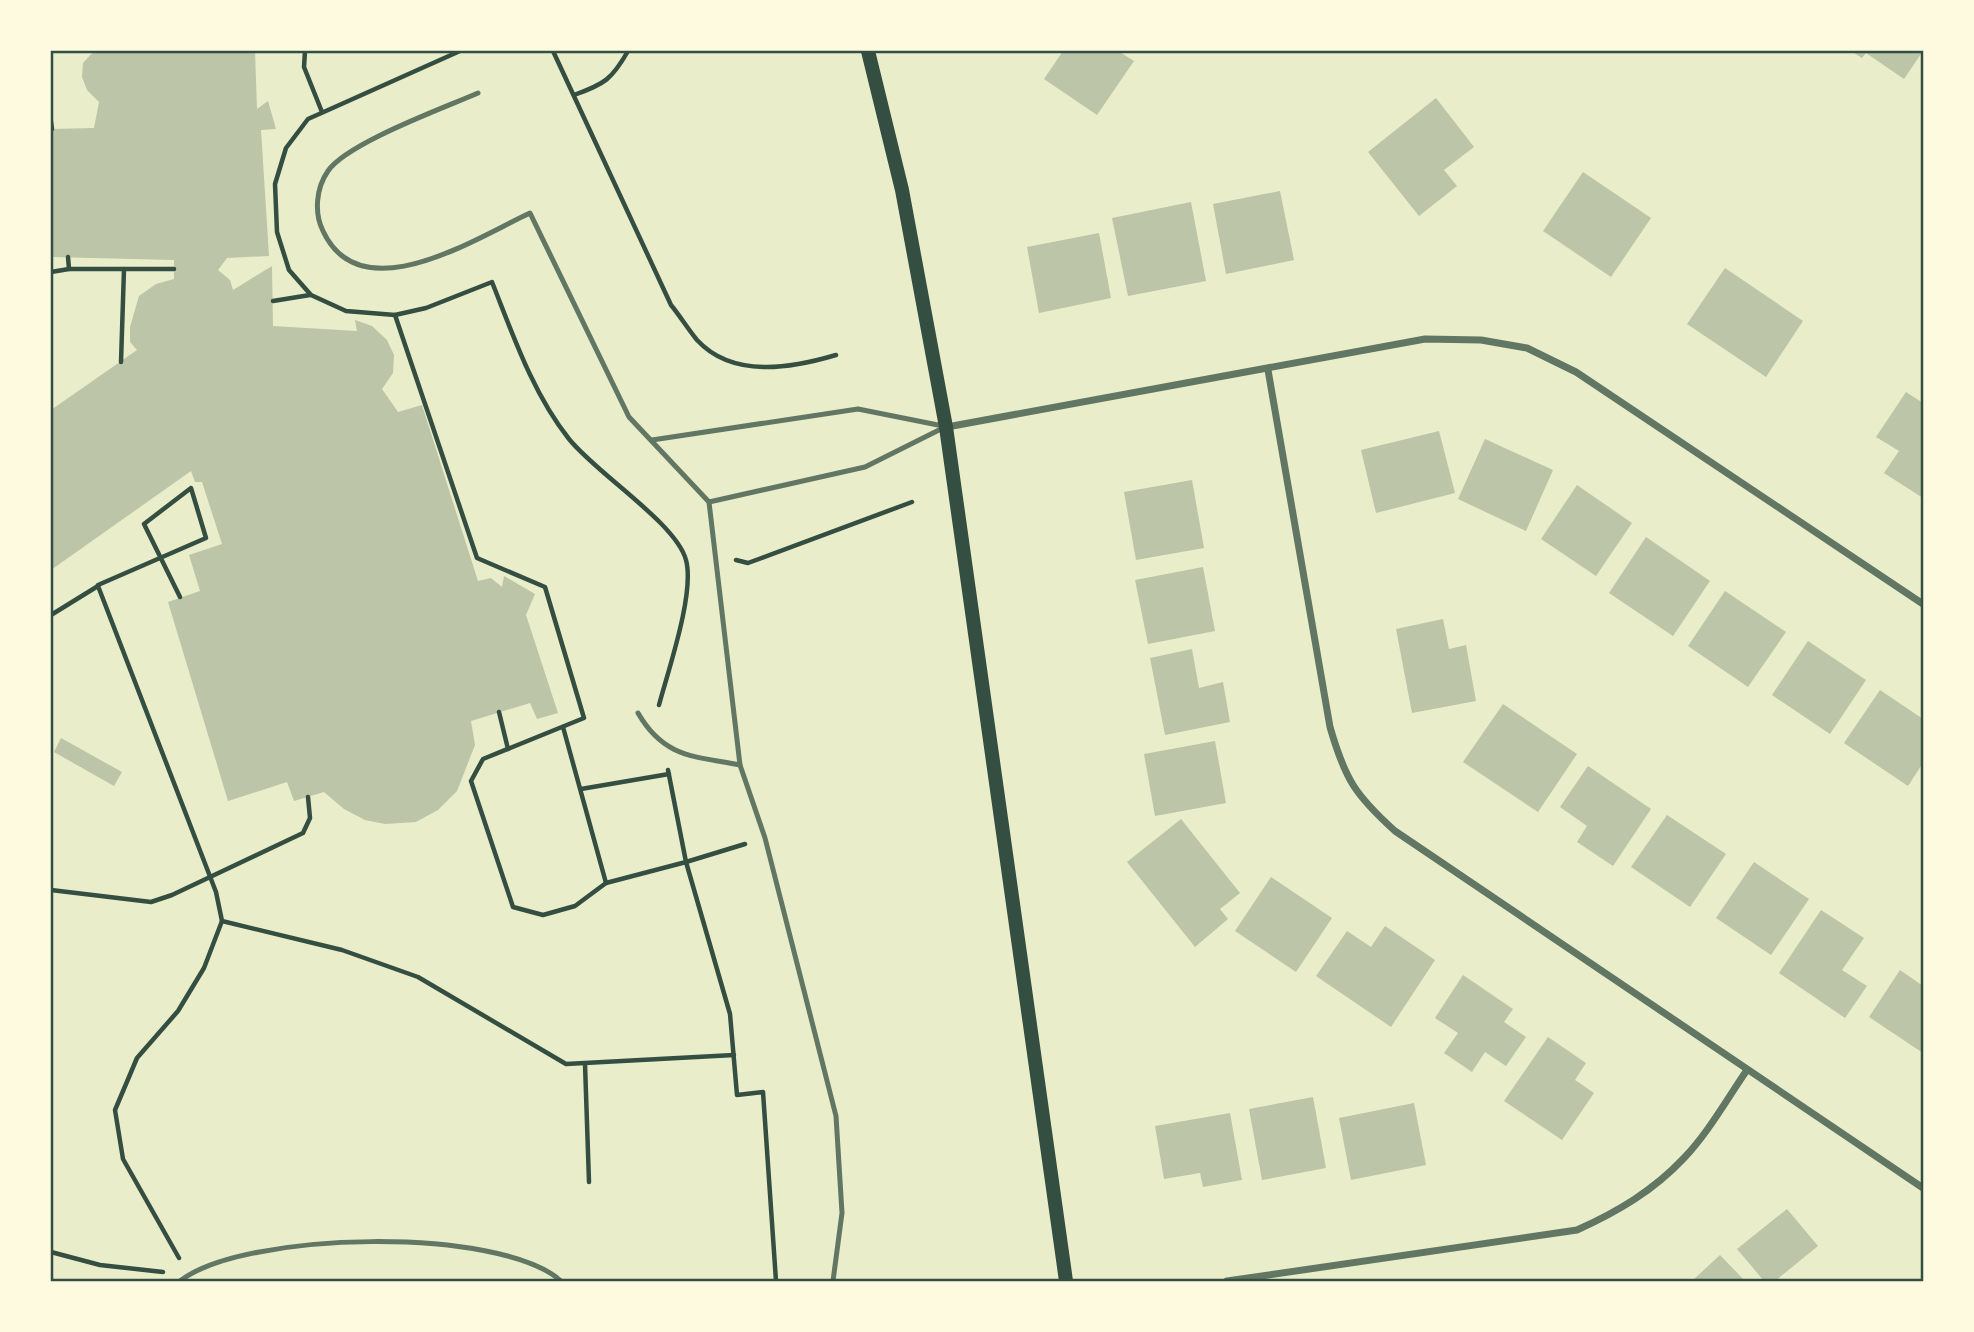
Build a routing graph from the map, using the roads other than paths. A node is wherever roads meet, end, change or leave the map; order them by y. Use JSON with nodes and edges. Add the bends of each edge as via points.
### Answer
{"nodes":[{"id":1,"x":869,"y":51,"type":"edge"},
{"id":2,"x":478,"y":93,"type":"dead end"},
{"id":3,"x":1268,"y":370,"type":"junction"},
{"id":4,"x":946,"y":427,"type":"junction"},
{"id":5,"x":652,"y":440,"type":"junction"},
{"id":6,"x":709,"y":502,"type":"junction"},
{"id":7,"x":1923,"y":604,"type":"edge"},
{"id":8,"x":638,"y":713,"type":"dead end"},
{"id":9,"x":740,"y":765,"type":"junction"},
{"id":10,"x":1747,"y":1070,"type":"junction"},
{"id":11,"x":1923,"y":1188,"type":"edge"},
{"id":12,"x":180,"y":1281,"type":"edge"},
{"id":13,"x":561,"y":1281,"type":"edge"},
{"id":14,"x":834,"y":1281,"type":"edge"},
{"id":15,"x":1066,"y":1281,"type":"edge"},
{"id":16,"x":1227,"y":1281,"type":"edge"}],
"edges":[{"from":1,"to":4,"type":"main road","via":[[902,190]]},
{"from":2,"to":5,"type":"lane","via":[[355,148],[329,170],[318,195],[318,221],[327,241],[367,268],[390,270],[419,264],[530,213],[629,417]]},
{"from":3,"to":4,"type":"street"},
{"from":3,"to":7,"type":"street","via":[[1425,339],[1481,340],[1527,348],[1576,372]]},
{"from":3,"to":10,"type":"street","via":[[1330,727],[1342,769],[1362,802],[1395,831]]},
{"from":4,"to":5,"type":"lane","via":[[858,409]]},
{"from":4,"to":6,"type":"lane","via":[[864,467]]},
{"from":4,"to":15,"type":"main road"},
{"from":5,"to":6,"type":"lane"},
{"from":6,"to":9,"type":"lane"},
{"from":8,"to":9,"type":"lane","via":[[648,732],[663,746]]},
{"from":9,"to":14,"type":"lane","via":[[765,838],[836,1116],[842,1213]]},
{"from":10,"to":11,"type":"street"},
{"from":10,"to":16,"type":"street","via":[[1686,1157],[1652,1188],[1613,1214],[1577,1230]]},
{"from":12,"to":13,"type":"lane","via":[[267,1252],[362,1241],[423,1242],[517,1258],[548,1270]]}]}
